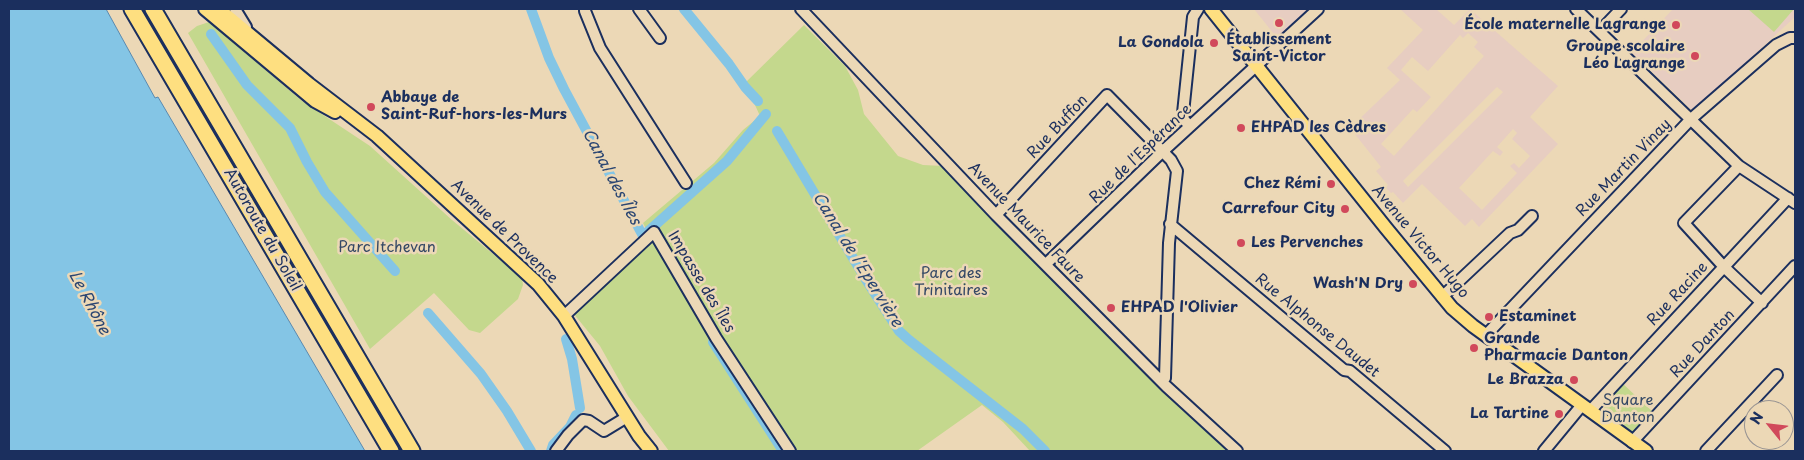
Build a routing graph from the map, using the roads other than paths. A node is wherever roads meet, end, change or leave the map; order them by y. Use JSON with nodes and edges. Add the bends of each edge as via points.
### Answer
{"nodes":[{"id":1,"x":132,"y":9,"type":"edge"},
{"id":2,"x":153,"y":9,"type":"edge"},
{"id":3,"x":235,"y":9,"type":"edge"},
{"id":4,"x":585,"y":9,"type":"edge"},
{"id":5,"x":639,"y":9,"type":"edge"},
{"id":6,"x":801,"y":9,"type":"edge"},
{"id":7,"x":1198,"y":9,"type":"edge"},
{"id":8,"x":1211,"y":9,"type":"edge"},
{"id":9,"x":1318,"y":9,"type":"edge"},
{"id":10,"x":1576,"y":9,"type":"edge"},
{"id":11,"x":1621,"y":9,"type":"edge"},
{"id":12,"x":211,"y":10,"type":"edge"},
{"id":13,"x":1600,"y":31,"type":"junction"},
{"id":14,"x":660,"y":38,"type":"dead end"},
{"id":15,"x":1795,"y":38,"type":"edge"},
{"id":16,"x":258,"y":41,"type":"junction"},
{"id":17,"x":1257,"y":65,"type":"junction"},
{"id":18,"x":1691,"y":119,"type":"junction"},
{"id":19,"x":1190,"y":126,"type":"junction"},
{"id":20,"x":366,"y":128,"type":"junction"},
{"id":21,"x":1162,"y":152,"type":"junction"},
{"id":22,"x":1739,"y":166,"type":"junction"},
{"id":23,"x":686,"y":183,"type":"dead end"},
{"id":24,"x":1791,"y":200,"type":"edge"},
{"id":25,"x":996,"y":215,"type":"junction"},
{"id":26,"x":1532,"y":216,"type":"dead end"},
{"id":27,"x":1170,"y":224,"type":"junction"},
{"id":28,"x":1046,"y":264,"type":"junction"},
{"id":29,"x":1795,"y":266,"type":"edge"},
{"id":30,"x":1724,"y":267,"type":"junction"},
{"id":31,"x":1442,"y":297,"type":"junction"},
{"id":32,"x":1762,"y":302,"type":"junction"},
{"id":33,"x":564,"y":316,"type":"junction"},
{"id":34,"x":1486,"y":335,"type":"junction"},
{"id":35,"x":1777,"y":375,"type":"dead end"},
{"id":36,"x":1162,"y":382,"type":"junction"},
{"id":37,"x":1586,"y":408,"type":"junction"},
{"id":38,"x":627,"y":417,"type":"junction"},
{"id":39,"x":1632,"y":442,"type":"junction"},
{"id":40,"x":391,"y":451,"type":"edge"},
{"id":41,"x":412,"y":451,"type":"edge"},
{"id":42,"x":556,"y":451,"type":"edge"},
{"id":43,"x":651,"y":451,"type":"edge"},
{"id":44,"x":790,"y":451,"type":"edge"},
{"id":45,"x":1237,"y":451,"type":"edge"},
{"id":46,"x":1445,"y":451,"type":"edge"},
{"id":47,"x":1544,"y":451,"type":"edge"},
{"id":48,"x":1646,"y":451,"type":"edge"},
{"id":49,"x":1706,"y":451,"type":"edge"}],
"edges":[{"from":1,"to":40,"type":"highway","name":"Autoroute du Soleil"},
{"from":2,"to":41,"type":"highway","name":"Autoroute du Soleil"},
{"from":3,"to":16,"type":"street","name":"Avenue de Provence"},
{"from":4,"to":23,"type":"street","via":[[600,48]]},
{"from":5,"to":14,"type":"street"},
{"from":6,"to":25,"type":"street","name":"Avenue Maurice Faure"},
{"from":7,"to":19,"type":"street","via":[[1193,17],[1183,113]]},
{"from":8,"to":17,"type":"main road","name":"Avenue Victor Hugo"},
{"from":9,"to":17,"type":"street","name":"Rue de l'Espérance"},
{"from":10,"to":13,"type":"street"},
{"from":11,"to":13,"type":"street"},
{"from":12,"to":16,"type":"main road","name":"Avenue de Provence"},
{"from":12,"to":20,"type":"main road","name":"Avenue de Provence","via":[[315,101]]},
{"from":13,"to":18,"type":"street"},
{"from":15,"to":18,"type":"street","name":"Rue Martin Vinay","via":[[1776,45]]},
{"from":16,"to":20,"type":"main road","name":"Avenue de Provence"},
{"from":17,"to":19,"type":"street","name":"Rue de l'Espérance"},
{"from":17,"to":31,"type":"main road","name":"Avenue Victor Hugo"},
{"from":18,"to":22,"type":"street"},
{"from":18,"to":34,"type":"street","name":"Rue Martin Vinay"},
{"from":19,"to":21,"type":"street","name":"Rue de l'Espérance"},
{"from":20,"to":33,"type":"main road","name":"Avenue de Provence","via":[[538,284]]},
{"from":21,"to":25,"type":"street","name":"Rue Buffon","via":[[1107,95]]},
{"from":21,"to":27,"type":"street","via":[[1176,171]]},
{"from":21,"to":28,"type":"street","name":"Rue de l'Espérance"},
{"from":22,"to":24,"type":"street"},
{"from":22,"to":30,"type":"street","via":[[1684,223]]},
{"from":24,"to":30,"type":"street","name":"Rue Racine"},
{"from":25,"to":28,"type":"street","name":"Avenue Maurice Faure"},
{"from":26,"to":31,"type":"street"},
{"from":27,"to":36,"type":"street","via":[[1165,378]]},
{"from":27,"to":46,"type":"street","name":"Rue Alphonse Daudet"},
{"from":28,"to":36,"type":"street","name":"Avenue Maurice Faure"},
{"from":29,"to":32,"type":"street","name":"Rue Danton"},
{"from":30,"to":32,"type":"street"},
{"from":30,"to":37,"type":"street","name":"Rue Racine"},
{"from":31,"to":34,"type":"main road","name":"Avenue Victor Hugo"},
{"from":32,"to":39,"type":"street","name":"Rue Danton"},
{"from":33,"to":38,"type":"main road","name":"Avenue de Provence"},
{"from":33,"to":44,"type":"street","name":"Impasse des Îles","via":[[654,232],[716,338]]},
{"from":34,"to":37,"type":"main road","name":"Avenue Victor Hugo"},
{"from":35,"to":49,"type":"street"},
{"from":36,"to":45,"type":"street","name":"Avenue Maurice Faure"},
{"from":37,"to":39,"type":"main road","name":"Avenue Victor Hugo"},
{"from":37,"to":47,"type":"street","name":"Rue Racine"},
{"from":38,"to":42,"type":"street","via":[[604,431],[583,420]]},
{"from":38,"to":43,"type":"main road","name":"Avenue de Provence"},
{"from":39,"to":48,"type":"main road","name":"Avenue Victor Hugo"}]}
